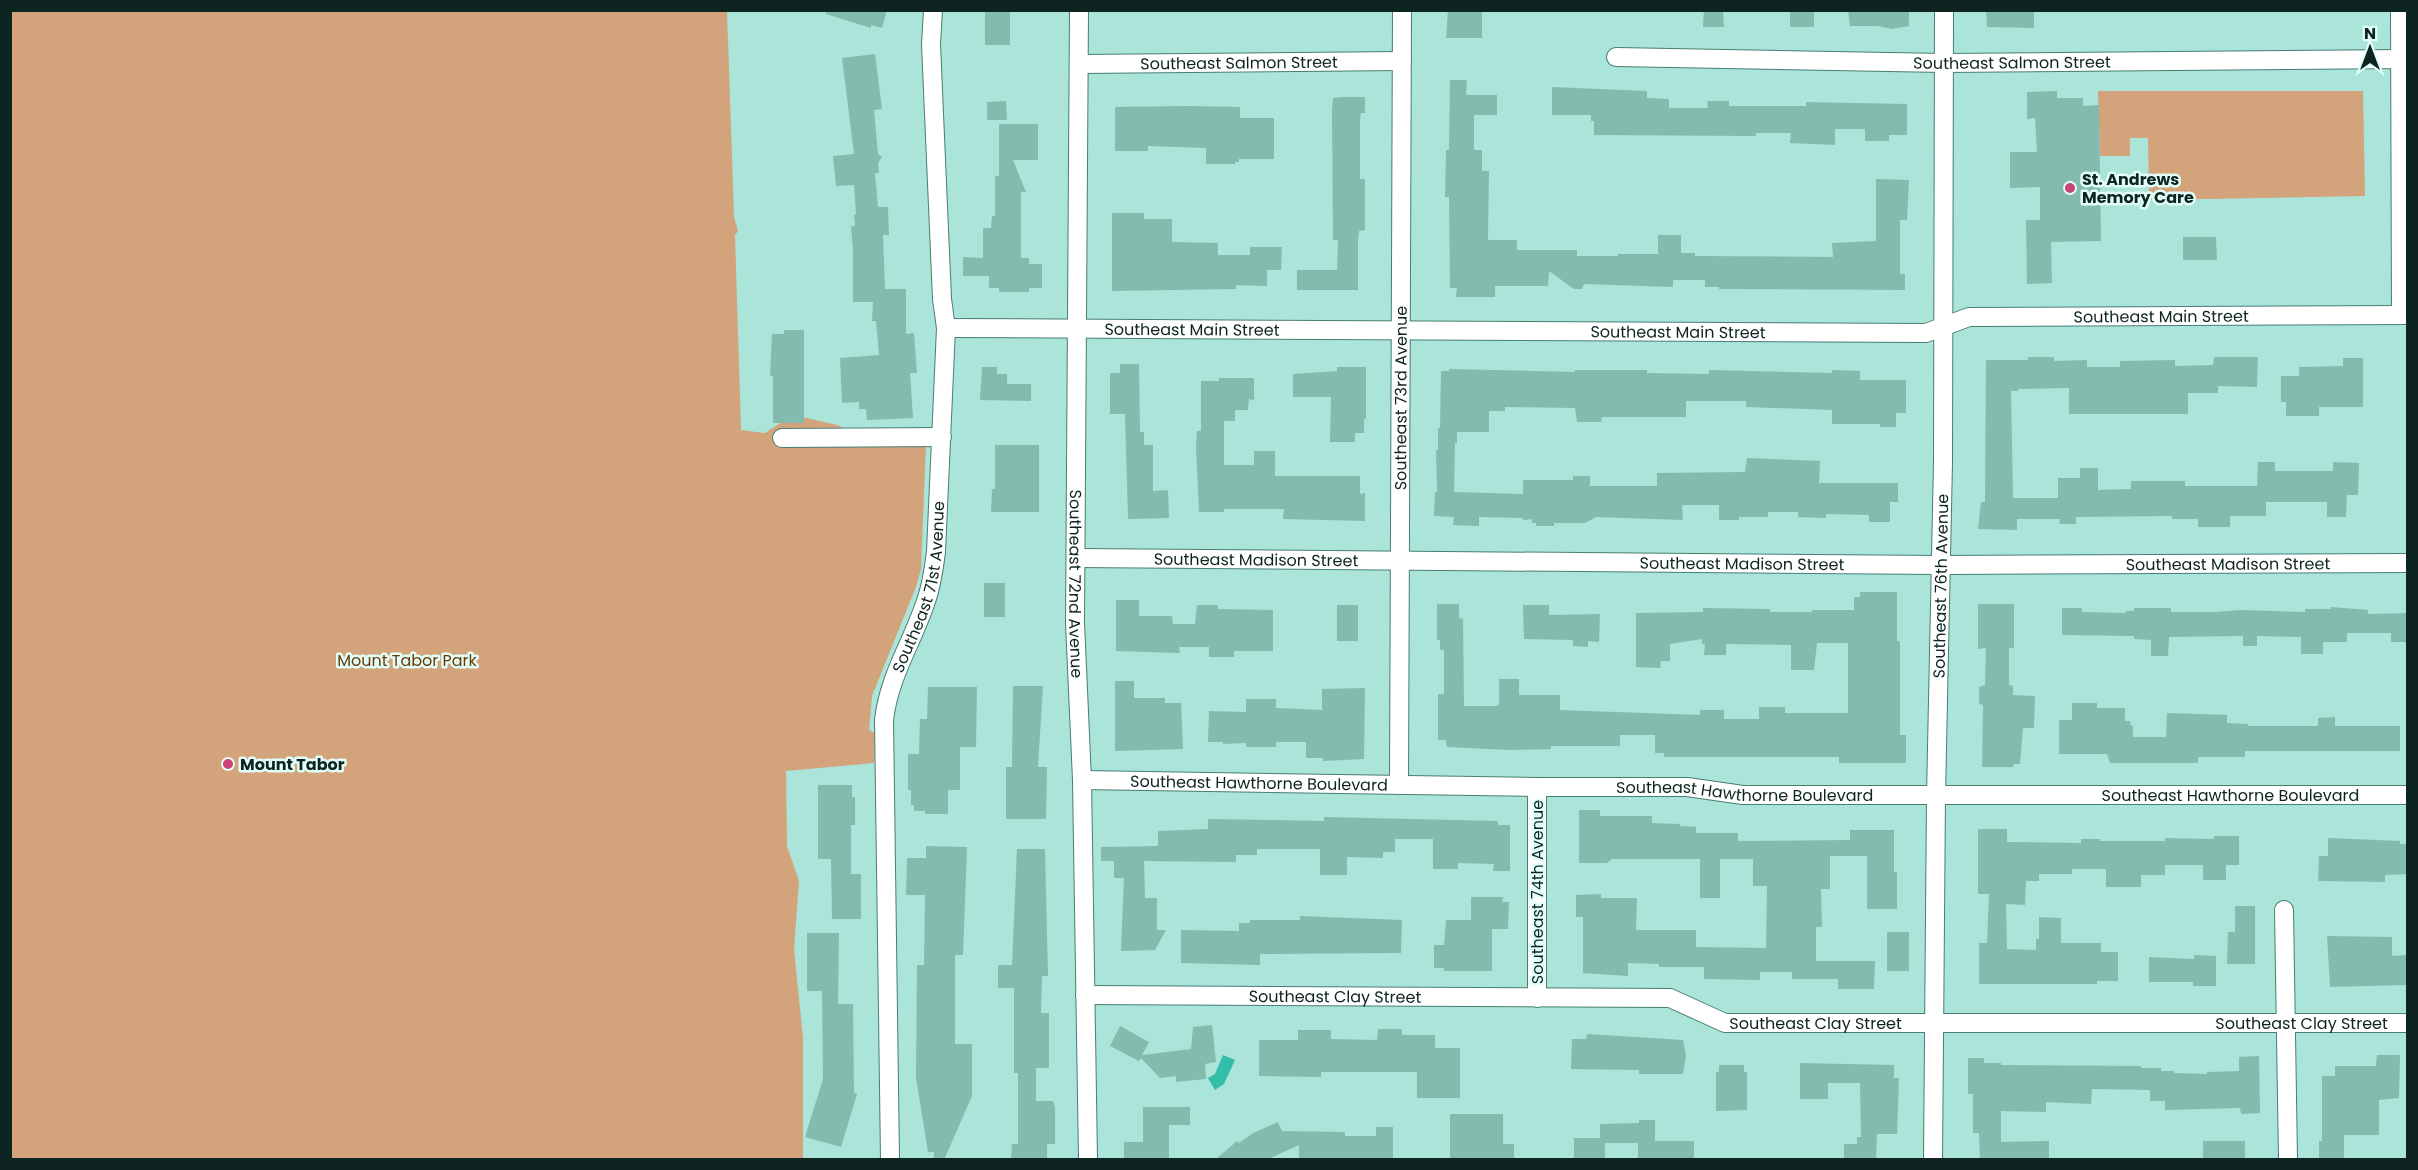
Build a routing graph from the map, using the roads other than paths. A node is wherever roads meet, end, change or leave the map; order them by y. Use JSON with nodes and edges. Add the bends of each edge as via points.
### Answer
{"nodes":[{"id":1,"x":933,"y":10,"type":"edge"},
{"id":2,"x":1079,"y":10,"type":"edge"},
{"id":3,"x":1402,"y":10,"type":"edge"},
{"id":4,"x":1944,"y":10,"type":"edge"},
{"id":5,"x":2400,"y":10,"type":"edge"},
{"id":6,"x":1616,"y":57,"type":"dead end"},
{"id":7,"x":2404,"y":59,"type":"edge"},
{"id":8,"x":1402,"y":61,"type":"junction"},
{"id":9,"x":1944,"y":63,"type":"junction"},
{"id":10,"x":1078,"y":64,"type":"junction"},
{"id":11,"x":2404,"y":315,"type":"edge"},
{"id":12,"x":1944,"y":326,"type":"junction"},
{"id":13,"x":946,"y":328,"type":"junction"},
{"id":14,"x":1401,"y":328,"type":"junction"},
{"id":15,"x":1078,"y":329,"type":"junction"},
{"id":16,"x":942,"y":437,"type":"junction"},
{"id":17,"x":782,"y":438,"type":"dead end"},
{"id":18,"x":1076,"y":558,"type":"junction"},
{"id":19,"x":1400,"y":562,"type":"junction"},
{"id":20,"x":2408,"y":563,"type":"edge"},
{"id":21,"x":1942,"y":565,"type":"junction"},
{"id":22,"x":1082,"y":780,"type":"junction"},
{"id":23,"x":1399,"y":785,"type":"junction"},
{"id":24,"x":1537,"y":787,"type":"junction"},
{"id":25,"x":1936,"y":795,"type":"junction"},
{"id":26,"x":2408,"y":795,"type":"edge"},
{"id":27,"x":2284,"y":910,"type":"dead end"},
{"id":28,"x":1085,"y":995,"type":"junction"},
{"id":29,"x":1537,"y":998,"type":"junction"},
{"id":30,"x":1934,"y":1023,"type":"junction"},
{"id":31,"x":2408,"y":1023,"type":"edge"},
{"id":32,"x":2284,"y":1024,"type":"junction"},
{"id":33,"x":890,"y":1160,"type":"edge"},
{"id":34,"x":1088,"y":1160,"type":"edge"},
{"id":35,"x":1933,"y":1160,"type":"edge"},
{"id":36,"x":2288,"y":1160,"type":"edge"}],
"edges":[{"from":1,"to":13,"type":"street","name":"Southeast 71st Avenue"},
{"from":2,"to":10,"type":"street","name":"Southeast 72nd Avenue"},
{"from":3,"to":8,"type":"street","name":"Southeast 73rd Avenue"},
{"from":4,"to":9,"type":"street","name":"Southeast 76th Avenue"},
{"from":5,"to":7,"type":"street"},
{"from":6,"to":9,"type":"street","name":"Southeast Salmon Street"},
{"from":7,"to":9,"type":"street","name":"Southeast Salmon Street"},
{"from":7,"to":11,"type":"street"},
{"from":8,"to":10,"type":"street","name":"Southeast Salmon Street"},
{"from":8,"to":14,"type":"street","name":"Southeast 73rd Avenue"},
{"from":9,"to":12,"type":"street","name":"Southeast 76th Avenue"},
{"from":10,"to":15,"type":"street","name":"Southeast 72nd Avenue"},
{"from":11,"to":12,"type":"street","name":"Southeast Main Street","via":[[1969,317]]},
{"from":12,"to":14,"type":"street","name":"Southeast Main Street","via":[[1926,333]]},
{"from":12,"to":21,"type":"street","name":"Southeast 76th Avenue"},
{"from":13,"to":15,"type":"street","name":"Southeast Main Street"},
{"from":13,"to":16,"type":"street","name":"Southeast 71st Avenue"},
{"from":14,"to":15,"type":"street","name":"Southeast Main Street"},
{"from":14,"to":19,"type":"street","name":"Southeast 73rd Avenue"},
{"from":15,"to":18,"type":"street","name":"Southeast 72nd Avenue"},
{"from":16,"to":17,"type":"street"},
{"from":16,"to":33,"type":"street","name":"Southeast 71st Avenue","via":[[933,571],[927,598],[890,685],[884,720]]},
{"from":18,"to":19,"type":"street","name":"Southeast Madison Street"},
{"from":18,"to":22,"type":"street","name":"Southeast 72nd Avenue"},
{"from":19,"to":21,"type":"street","name":"Southeast Madison Street"},
{"from":19,"to":23,"type":"street","name":"Southeast 73rd Avenue"},
{"from":20,"to":21,"type":"street","name":"Southeast Madison Street"},
{"from":21,"to":25,"type":"street","name":"Southeast 76th Avenue"},
{"from":22,"to":23,"type":"street","name":"Southeast Hawthorne Boulevard"},
{"from":22,"to":28,"type":"street","name":"Southeast 72nd Avenue"},
{"from":23,"to":24,"type":"street","name":"Southeast Hawthorne Boulevard"},
{"from":24,"to":25,"type":"street","name":"Southeast Hawthorne Boulevard","via":[[1687,787],[1743,795]]},
{"from":24,"to":29,"type":"street","name":"Southeast 74th Avenue"},
{"from":25,"to":26,"type":"street","name":"Southeast Hawthorne Boulevard"},
{"from":25,"to":30,"type":"street","name":"Southeast 76th Avenue"},
{"from":27,"to":32,"type":"street"},
{"from":28,"to":29,"type":"street","name":"Southeast Clay Street"},
{"from":28,"to":34,"type":"street","name":"Southeast 72nd Avenue"},
{"from":29,"to":30,"type":"street","name":"Southeast Clay Street","via":[[1670,998],[1725,1023]]},
{"from":30,"to":32,"type":"street","name":"Southeast Clay Street"},
{"from":30,"to":35,"type":"street","name":"Southeast 76th Avenue"},
{"from":31,"to":32,"type":"street","name":"Southeast Clay Street"},
{"from":32,"to":36,"type":"street"}]}
